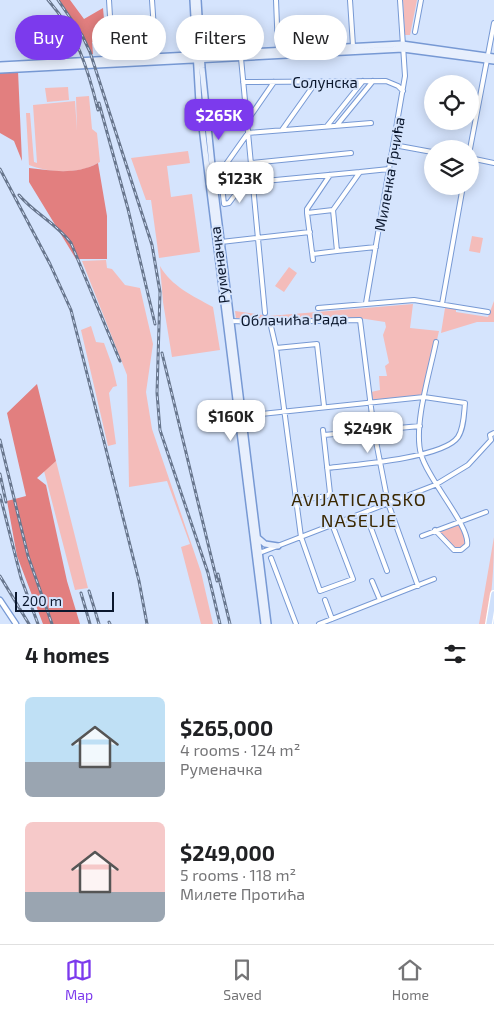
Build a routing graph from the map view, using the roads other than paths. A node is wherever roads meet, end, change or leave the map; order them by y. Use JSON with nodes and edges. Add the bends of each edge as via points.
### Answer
{"nodes":[{"id":1,"x":109,"y":0,"type":"edge"},
{"id":2,"x":152,"y":0,"type":"edge"},
{"id":3,"x":193,"y":0,"type":"edge"},
{"id":4,"x":198,"y":0,"type":"edge"},
{"id":5,"x":276,"y":0,"type":"edge"},
{"id":6,"x":350,"y":0,"type":"edge"},
{"id":7,"x":400,"y":0,"type":"edge"},
{"id":8,"x":421,"y":0,"type":"edge"},
{"id":9,"x":110,"y":15,"type":"edge"},
{"id":10,"x":153,"y":15,"type":"edge"},
{"id":11,"x":194,"y":15,"type":"edge"},
{"id":12,"x":198,"y":15,"type":"edge"},
{"id":13,"x":277,"y":15,"type":"edge"},
{"id":14,"x":494,"y":23,"type":"edge"},
{"id":15,"x":415,"y":32,"type":"dead end"},
{"id":16,"x":347,"y":46,"type":"edge"},
{"id":17,"x":353,"y":46,"type":"junction"},
{"id":18,"x":402,"y":46,"type":"junction"},
{"id":19,"x":264,"y":56,"type":"edge"},
{"id":20,"x":494,"y":57,"type":"edge"},
{"id":21,"x":176,"y":58,"type":"edge"},
{"id":22,"x":176,"y":58,"type":"edge"},
{"id":23,"x":487,"y":58,"type":"junction"},
{"id":24,"x":198,"y":60,"type":"edge"},
{"id":25,"x":198,"y":60,"type":"edge"},
{"id":26,"x":240,"y":60,"type":"edge"},
{"id":27,"x":494,"y":61,"type":"edge"},
{"id":28,"x":0,"y":65,"type":"edge"},
{"id":29,"x":0,"y":70,"type":"edge"},
{"id":30,"x":243,"y":82,"type":"junction"},
{"id":31,"x":274,"y":82,"type":"junction"},
{"id":32,"x":314,"y":82,"type":"junction"},
{"id":33,"x":363,"y":82,"type":"junction"},
{"id":34,"x":373,"y":82,"type":"junction"},
{"id":35,"x":403,"y":91,"type":"junction"},
{"id":36,"x":247,"y":121,"type":"junction"},
{"id":37,"x":371,"y":122,"type":"dead end"},
{"id":38,"x":337,"y":125,"type":"junction"},
{"id":39,"x":327,"y":126,"type":"junction"},
{"id":40,"x":282,"y":130,"type":"junction"},
{"id":41,"x":248,"y":133,"type":"junction"},
{"id":42,"x":472,"y":140,"type":"edge"},
{"id":43,"x":394,"y":145,"type":"junction"},
{"id":44,"x":424,"y":151,"type":"edge"},
{"id":45,"x":351,"y":153,"type":"dead end"},
{"id":46,"x":479,"y":160,"type":"edge"},
{"id":47,"x":251,"y":163,"type":"junction"},
{"id":48,"x":494,"y":163,"type":"edge"},
{"id":49,"x":212,"y":168,"type":"junction"},
{"id":50,"x":220,"y":168,"type":"junction"},
{"id":51,"x":389,"y":170,"type":"junction"},
{"id":52,"x":360,"y":172,"type":"junction"},
{"id":53,"x":330,"y":175,"type":"junction"},
{"id":54,"x":253,"y":182,"type":"junction"},
{"id":55,"x":461,"y":195,"type":"edge"},
{"id":56,"x":333,"y":210,"type":"junction"},
{"id":57,"x":307,"y":213,"type":"junction"},
{"id":58,"x":310,"y":232,"type":"junction"},
{"id":59,"x":258,"y":238,"type":"junction"},
{"id":60,"x":221,"y":242,"type":"junction"},
{"id":61,"x":376,"y":247,"type":"junction"},
{"id":62,"x":337,"y":251,"type":"junction"},
{"id":63,"x":313,"y":254,"type":"junction"},
{"id":64,"x":313,"y":260,"type":"dead end"},
{"id":65,"x":366,"y":303,"type":"junction"},
{"id":66,"x":442,"y":304,"type":"junction"},
{"id":67,"x":318,"y":308,"type":"dead end"},
{"id":68,"x":488,"y":312,"type":"dead end"},
{"id":69,"x":265,"y":313,"type":"dead end"},
{"id":70,"x":228,"y":321,"type":"junction"},
{"id":71,"x":270,"y":322,"type":"junction"},
{"id":72,"x":436,"y":342,"type":"dead end"},
{"id":73,"x":276,"y":348,"type":"junction"},
{"id":74,"x":424,"y":397,"type":"junction"},
{"id":75,"x":370,"y":402,"type":"junction"},
{"id":76,"x":324,"y":406,"type":"junction"},
{"id":77,"x":283,"y":411,"type":"junction"},
{"id":78,"x":242,"y":416,"type":"junction"},
{"id":79,"x":420,"y":426,"type":"junction"},
{"id":80,"x":323,"y":430,"type":"dead end"},
{"id":81,"x":374,"y":431,"type":"junction"},
{"id":82,"x":494,"y":432,"type":"edge"},
{"id":83,"x":324,"y":435,"type":"junction"},
{"id":84,"x":492,"y":440,"type":"edge"},
{"id":85,"x":420,"y":454,"type":"junction"},
{"id":86,"x":379,"y":462,"type":"junction"},
{"id":87,"x":327,"y":468,"type":"junction"},
{"id":88,"x":435,"y":485,"type":"junction"},
{"id":89,"x":295,"y":501,"type":"junction"},
{"id":90,"x":388,"y":503,"type":"junction"},
{"id":91,"x":365,"y":512,"type":"junction"},
{"id":92,"x":486,"y":512,"type":"dead end"},
{"id":93,"x":460,"y":522,"type":"junction"},
{"id":94,"x":332,"y":524,"type":"junction"},
{"id":95,"x":436,"y":530,"type":"junction"},
{"id":96,"x":422,"y":536,"type":"dead end"},
{"id":97,"x":301,"y":537,"type":"junction"},
{"id":98,"x":258,"y":538,"type":"junction"},
{"id":99,"x":254,"y":545,"type":"junction"},
{"id":100,"x":278,"y":546,"type":"junction"},
{"id":101,"x":259,"y":552,"type":"junction"},
{"id":102,"x":271,"y":558,"type":"dead end"},
{"id":103,"x":387,"y":571,"type":"dead end"},
{"id":104,"x":434,"y":579,"type":"dead end"},
{"id":105,"x":372,"y":581,"type":"dead end"},
{"id":106,"x":418,"y":586,"type":"junction"},
{"id":107,"x":494,"y":594,"type":"edge"},
{"id":108,"x":0,"y":600,"type":"edge"},
{"id":109,"x":325,"y":600,"type":"dead end"},
{"id":110,"x":380,"y":600,"type":"junction"},
{"id":111,"x":332,"y":619,"type":"junction"},
{"id":112,"x":16,"y":624,"type":"edge"},
{"id":113,"x":264,"y":624,"type":"edge"},
{"id":114,"x":268,"y":624,"type":"edge"},
{"id":115,"x":296,"y":624,"type":"edge"},
{"id":116,"x":319,"y":624,"type":"edge"},
{"id":117,"x":489,"y":624,"type":"edge"}],
"edges":[{"from":1,"to":9,"type":"street"},
{"from":2,"to":10,"type":"street"},
{"from":3,"to":11,"type":"main road","name":"Руменачка"},
{"from":4,"to":12,"type":"main road","name":"Руменачка"},
{"from":5,"to":13,"type":"street"},
{"from":6,"to":17,"type":"street"},
{"from":7,"to":18,"type":"street","name":"Миленка Грчића"},
{"from":8,"to":15,"type":"street"},
{"from":14,"to":23,"type":"street"},
{"from":16,"to":17,"type":"main road"},
{"from":17,"to":18,"type":"main road"},
{"from":18,"to":19,"type":"main road"},
{"from":18,"to":23,"type":"main road"},
{"from":18,"to":35,"type":"street","name":"Миленка Грчића"},
{"from":20,"to":23,"type":"main road"},
{"from":21,"to":28,"type":"main road"},
{"from":22,"to":29,"type":"main road"},
{"from":23,"to":27,"type":"main road"},
{"from":23,"to":42,"type":"street"},
{"from":24,"to":49,"type":"main road","name":"Руменачка"},
{"from":25,"to":70,"type":"main road","name":"Руменачка"},
{"from":26,"to":30,"type":"street"},
{"from":30,"to":31,"type":"street","name":"Солунска"},
{"from":30,"to":36,"type":"street"},
{"from":31,"to":32,"type":"street","name":"Солунска"},
{"from":31,"to":36,"type":"street"},
{"from":32,"to":33,"type":"street","name":"Солунска"},
{"from":32,"to":40,"type":"street"},
{"from":33,"to":34,"type":"street","name":"Солунска"},
{"from":33,"to":39,"type":"street"},
{"from":34,"to":35,"type":"street","name":"Солунска","via":[[392,83]]},
{"from":34,"to":38,"type":"street"},
{"from":35,"to":43,"type":"street","name":"Миленка Грчића"},
{"from":36,"to":41,"type":"street"},
{"from":37,"to":38,"type":"street"},
{"from":38,"to":39,"type":"street"},
{"from":39,"to":40,"type":"street"},
{"from":40,"to":41,"type":"street"},
{"from":41,"to":47,"type":"street"},
{"from":41,"to":50,"type":"street"},
{"from":43,"to":44,"type":"street"},
{"from":43,"to":51,"type":"street","name":"Миленка Грчића"},
{"from":45,"to":47,"type":"street"},
{"from":46,"to":48,"type":"street"},
{"from":47,"to":54,"type":"street"},
{"from":49,"to":50,"type":"street"},
{"from":49,"to":60,"type":"main road","name":"Руменачка"},
{"from":50,"to":54,"type":"street","name":"Руменачка","via":[[224,204],[229,203],[244,183]]},
{"from":51,"to":52,"type":"street"},
{"from":51,"to":61,"type":"street","name":"Миленка Грчића"},
{"from":52,"to":53,"type":"street"},
{"from":52,"to":56,"type":"street"},
{"from":53,"to":54,"type":"street"},
{"from":53,"to":57,"type":"street"},
{"from":54,"to":59,"type":"street"},
{"from":55,"to":66,"type":"street"},
{"from":56,"to":57,"type":"street"},
{"from":56,"to":62,"type":"street"},
{"from":57,"to":58,"type":"street"},
{"from":58,"to":59,"type":"street"},
{"from":58,"to":63,"type":"street"},
{"from":59,"to":60,"type":"street"},
{"from":59,"to":69,"type":"street"},
{"from":60,"to":70,"type":"main road","name":"Руменачка"},
{"from":61,"to":62,"type":"street"},
{"from":61,"to":65,"type":"street","name":"Миленка Грчића"},
{"from":62,"to":63,"type":"street"},
{"from":63,"to":64,"type":"street"},
{"from":65,"to":66,"type":"street","name":"Облачића Рада","via":[[414,300]]},
{"from":65,"to":67,"type":"street","name":"Облачића Рада"},
{"from":66,"to":68,"type":"street","name":"Облачића Рада"},
{"from":70,"to":71,"type":"street","name":"Облачића Рада"},
{"from":70,"to":78,"type":"main road"},
{"from":70,"to":99,"type":"main road"},
{"from":71,"to":73,"type":"street"},
{"from":71,"to":75,"type":"street","name":"Облачића Рада","via":[[354,318],[361,321]]},
{"from":72,"to":74,"type":"street"},
{"from":73,"to":76,"type":"street","via":[[317,344]]},
{"from":73,"to":77,"type":"street"},
{"from":74,"to":75,"type":"street"},
{"from":74,"to":79,"type":"street"},
{"from":74,"to":85,"type":"street","via":[[466,402],[457,439],[444,448]]},
{"from":75,"to":76,"type":"street"},
{"from":75,"to":81,"type":"street"},
{"from":76,"to":77,"type":"street"},
{"from":77,"to":78,"type":"street"},
{"from":77,"to":89,"type":"street"},
{"from":78,"to":98,"type":"main road"},
{"from":79,"to":81,"type":"street"},
{"from":79,"to":85,"type":"street"},
{"from":80,"to":83,"type":"street"},
{"from":81,"to":83,"type":"street"},
{"from":81,"to":86,"type":"street"},
{"from":82,"to":84,"type":"street","via":[[490,435]]},
{"from":83,"to":87,"type":"street"},
{"from":84,"to":88,"type":"street","via":[[468,465]]},
{"from":85,"to":86,"type":"street"},
{"from":85,"to":88,"type":"street"},
{"from":86,"to":87,"type":"street"},
{"from":86,"to":90,"type":"street"},
{"from":87,"to":89,"type":"street","via":[[330,495]]},
{"from":88,"to":90,"type":"street"},
{"from":88,"to":93,"type":"street"},
{"from":89,"to":97,"type":"street"},
{"from":90,"to":91,"type":"street"},
{"from":90,"to":106,"type":"street"},
{"from":91,"to":94,"type":"street"},
{"from":91,"to":103,"type":"street"},
{"from":92,"to":93,"type":"street"},
{"from":93,"to":95,"type":"street"},
{"from":93,"to":95,"type":"street","via":[[468,540],[461,550],[452,549]]},
{"from":94,"to":97,"type":"street"},
{"from":94,"to":97,"type":"street","via":[[353,579],[320,592]]},
{"from":95,"to":96,"type":"street"},
{"from":97,"to":100,"type":"street"},
{"from":98,"to":100,"type":"main road","via":[[265,544]]},
{"from":98,"to":101,"type":"main road"},
{"from":99,"to":101,"type":"street"},
{"from":99,"to":113,"type":"main road"},
{"from":100,"to":101,"type":"street"},
{"from":101,"to":114,"type":"main road"},
{"from":102,"to":115,"type":"street"},
{"from":104,"to":106,"type":"street"},
{"from":105,"to":110,"type":"street"},
{"from":106,"to":110,"type":"street"},
{"from":107,"to":117,"type":"main road"},
{"from":108,"to":112,"type":"street"},
{"from":109,"to":111,"type":"street"},
{"from":110,"to":111,"type":"street"},
{"from":111,"to":116,"type":"street"}]}
